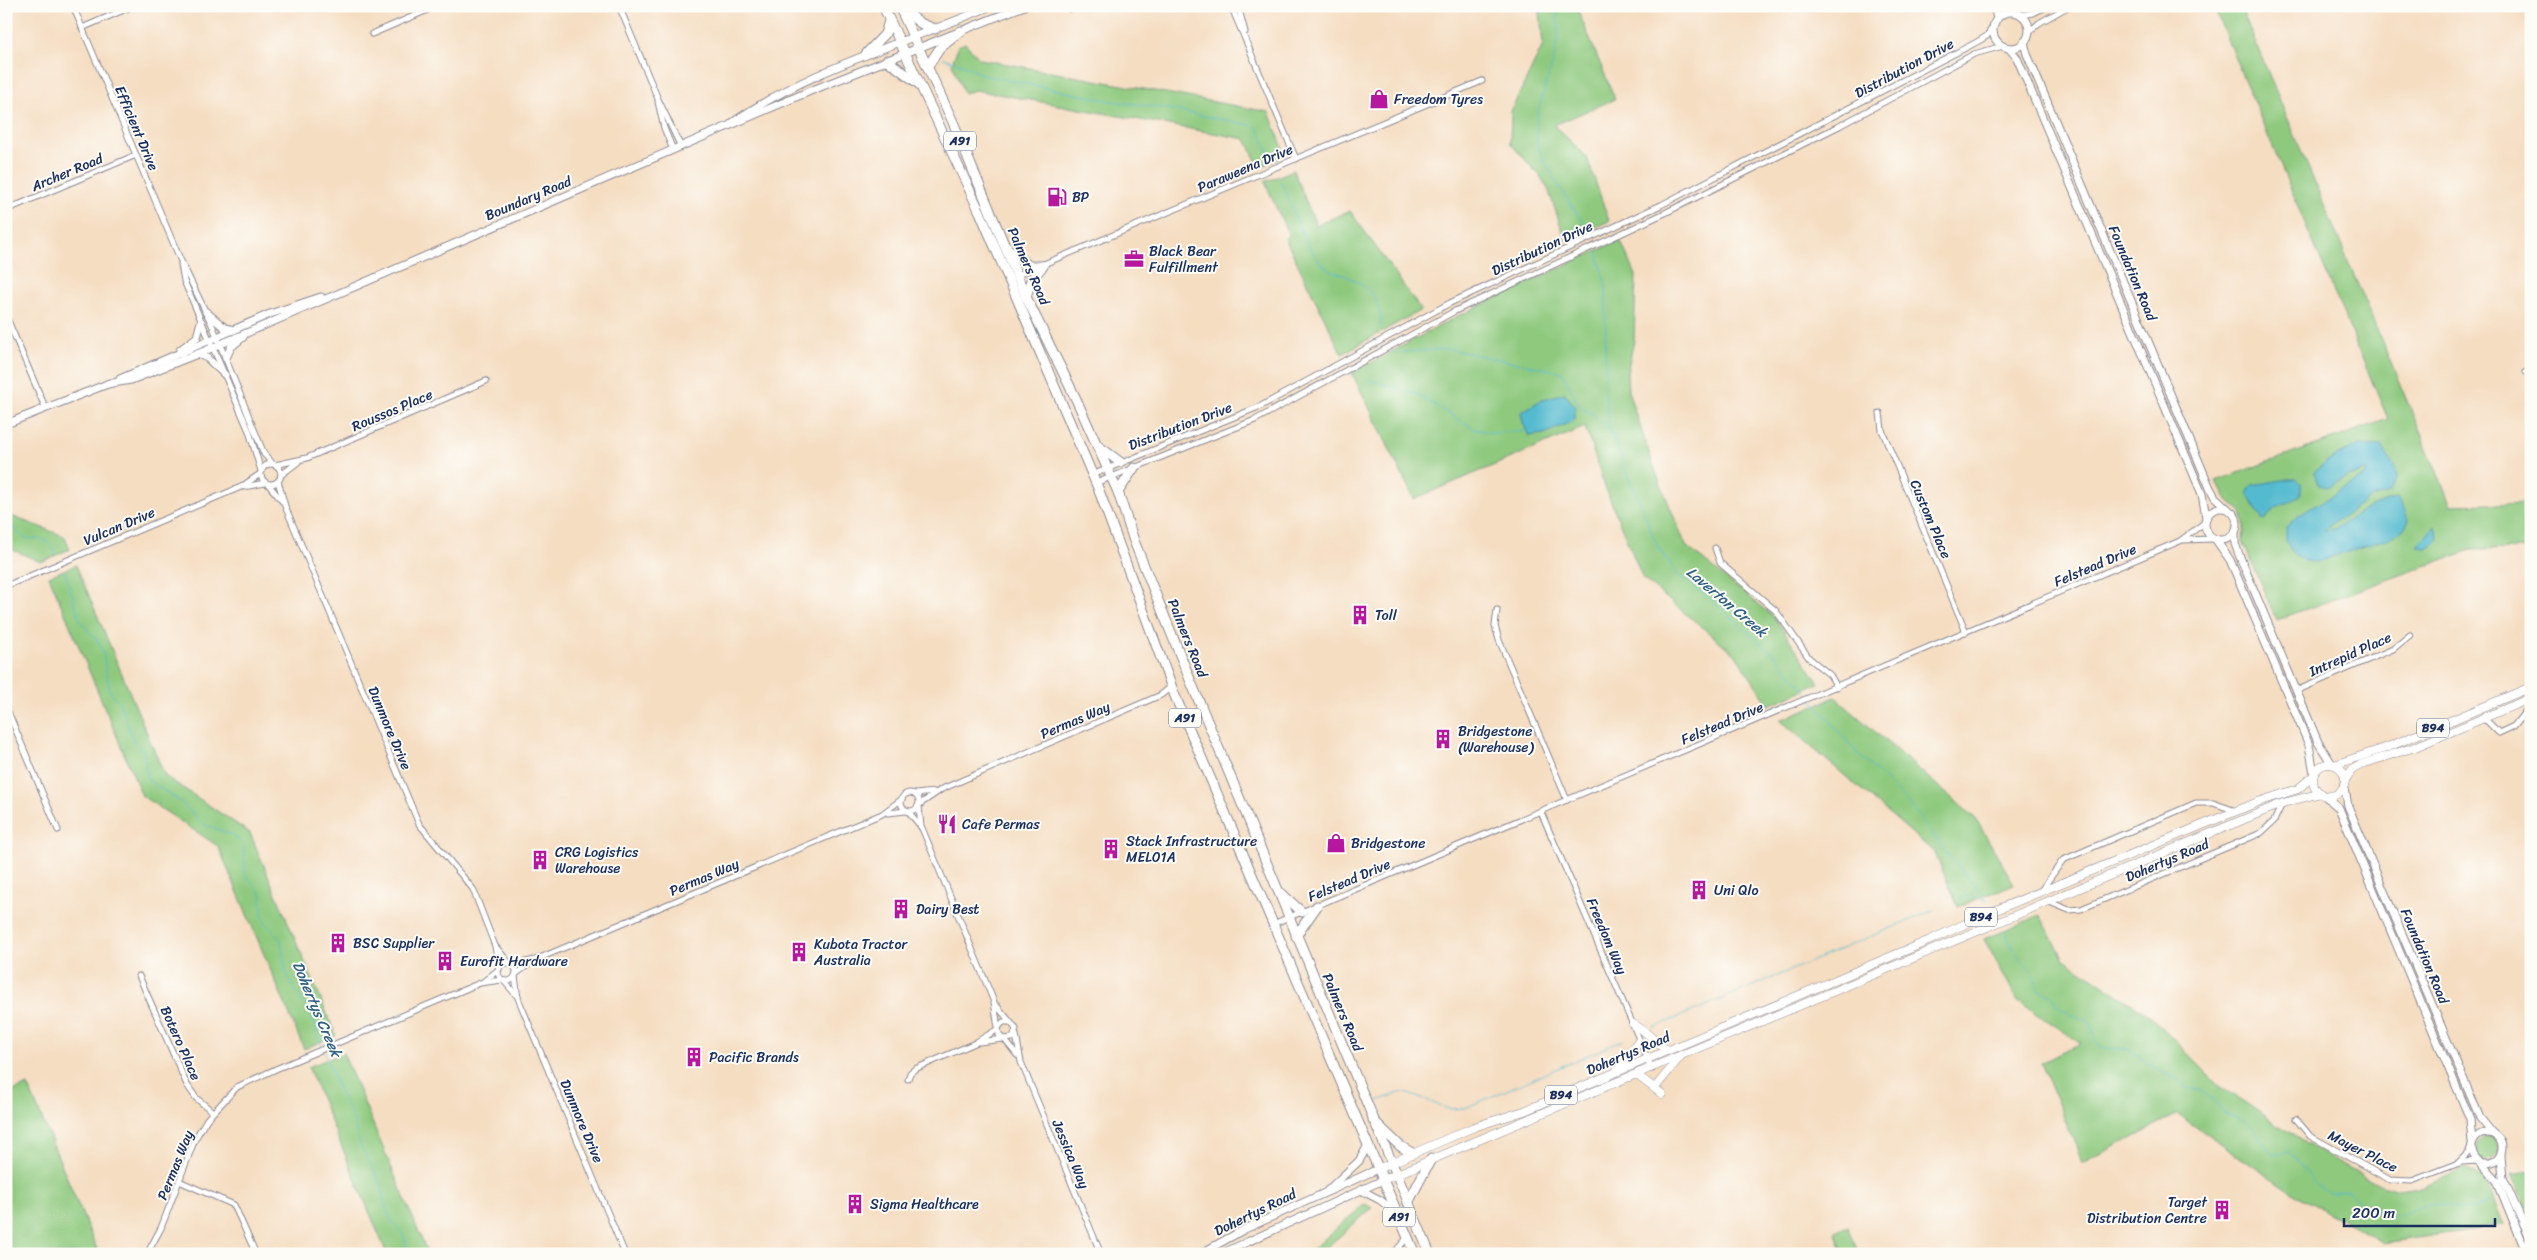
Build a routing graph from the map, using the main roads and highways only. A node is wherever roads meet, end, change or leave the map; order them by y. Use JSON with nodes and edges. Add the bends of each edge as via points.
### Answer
{"nodes":[{"id":1,"x":884,"y":6,"type":"edge"},
{"id":2,"x":900,"y":7,"type":"edge"},
{"id":3,"x":889,"y":21,"type":"junction"},
{"id":4,"x":935,"y":29,"type":"road end"},
{"id":5,"x":961,"y":32,"type":"road end"},
{"id":6,"x":866,"y":54,"type":"road end"},
{"id":7,"x":887,"y":60,"type":"road end"},
{"id":8,"x":928,"y":66,"type":"junction"},
{"id":9,"x":921,"y":86,"type":"junction"},
{"id":10,"x":1004,"y":246,"type":"junction"},
{"id":11,"x":1026,"y":297,"type":"junction"},
{"id":12,"x":1098,"y":446,"type":"junction"},
{"id":13,"x":1120,"y":462,"type":"road end"},
{"id":14,"x":1134,"y":468,"type":"road end"},
{"id":15,"x":1118,"y":492,"type":"junction"},
{"id":16,"x":2531,"y":687,"type":"edge"},
{"id":17,"x":2531,"y":698,"type":"edge"},
{"id":18,"x":2333,"y":765,"type":"junction"},
{"id":19,"x":2314,"y":775,"type":"junction"},
{"id":20,"x":2345,"y":782,"type":"junction"},
{"id":21,"x":2322,"y":794,"type":"junction"},
{"id":22,"x":1277,"y":889,"type":"junction"},
{"id":23,"x":1317,"y":906,"type":"road end"},
{"id":24,"x":1302,"y":912,"type":"road end"},
{"id":25,"x":1296,"y":936,"type":"junction"},
{"id":26,"x":1633,"y":1024,"type":"road end"},
{"id":27,"x":1639,"y":1041,"type":"road end"},
{"id":28,"x":1667,"y":1050,"type":"junction"},
{"id":29,"x":1680,"y":1057,"type":"junction"},
{"id":30,"x":1616,"y":1072,"type":"junction"},
{"id":31,"x":1637,"y":1075,"type":"junction"},
{"id":32,"x":1658,"y":1084,"type":"dead end"},
{"id":33,"x":1662,"y":1094,"type":"dead end"},
{"id":34,"x":1373,"y":1120,"type":"junction"},
{"id":35,"x":1412,"y":1153,"type":"junction"},
{"id":36,"x":1431,"y":1159,"type":"junction"},
{"id":37,"x":1391,"y":1163,"type":"junction"},
{"id":38,"x":1378,"y":1169,"type":"junction"},
{"id":39,"x":1396,"y":1174,"type":"junction"},
{"id":40,"x":1383,"y":1180,"type":"junction"},
{"id":41,"x":1408,"y":1202,"type":"junction"},
{"id":42,"x":1415,"y":1254,"type":"edge"},
{"id":43,"x":1430,"y":1254,"type":"edge"}],
"edges":[{"from":1,"to":3,"type":"highway","number":"A91"},
{"from":2,"to":4,"type":"highway","via":[[922,24]]},
{"from":2,"to":8,"type":"highway","name":"Palmers Road","number":"A91"},
{"from":3,"to":6,"type":"highway","via":[[885,34]]},
{"from":3,"to":9,"type":"highway","name":"Palmers Road","number":"A91"},
{"from":5,"to":8,"type":"highway","via":[[940,48]]},
{"from":7,"to":9,"type":"highway"},
{"from":8,"to":10,"type":"highway","name":"Palmers Road","number":"A91"},
{"from":9,"to":38,"type":"highway","name":"Palmers Road","number":"A91","via":[[980,212],[1094,479],[1175,696]]},
{"from":10,"to":11,"type":"highway","name":"Palmers Road","number":"A91"},
{"from":10,"to":11,"type":"highway","via":[[1029,266],[1043,266],[1031,280]]},
{"from":11,"to":12,"type":"highway","name":"Palmers Road","number":"A91"},
{"from":12,"to":13,"type":"highway"},
{"from":12,"to":15,"type":"highway","name":"Palmers Road","number":"A91"},
{"from":14,"to":15,"type":"highway"},
{"from":15,"to":22,"type":"highway","name":"Palmers Road","number":"A91","via":[[1154,592]]},
{"from":16,"to":18,"type":"main road","number":"B94","via":[[2397,743]]},
{"from":17,"to":20,"type":"main road","number":"B94","via":[[2400,753],[2362,764],[2352,770]]},
{"from":18,"to":19,"type":"main road","number":"B94","via":[[2320,766]]},
{"from":18,"to":20,"type":"main road","via":[[2342,771]]},
{"from":19,"to":21,"type":"main road","via":[[2314,786]]},
{"from":19,"to":28,"type":"main road","name":"Dohertys Road","number":"B94","via":[[2298,789],[2236,811],[2040,892]]},
{"from":20,"to":21,"type":"main road","number":"B94","via":[[2337,794]]},
{"from":21,"to":29,"type":"main road","name":"Dohertys Road","number":"B94","via":[[2282,803]]},
{"from":22,"to":24,"type":"highway"},
{"from":22,"to":25,"type":"highway","name":"Palmers Road","number":"A91"},
{"from":23,"to":25,"type":"highway"},
{"from":25,"to":34,"type":"highway","name":"Palmers Road","number":"A91"},
{"from":26,"to":28,"type":"main road","via":[[1643,1028]]},
{"from":27,"to":30,"type":"main road"},
{"from":28,"to":30,"type":"main road","name":"Dohertys Road","number":"B94"},
{"from":29,"to":31,"type":"main road","name":"Dohertys Road","number":"B94"},
{"from":29,"to":32,"type":"main road"},
{"from":30,"to":35,"type":"main road","name":"Dohertys Road","number":"B94"},
{"from":31,"to":33,"type":"main road"},
{"from":31,"to":36,"type":"main road","name":"Dohertys Road","number":"B94"},
{"from":34,"to":35,"type":"highway"},
{"from":34,"to":37,"type":"highway","name":"Palmers Road","number":"A91"},
{"from":35,"to":37,"type":"main road","name":"Dohertys Road","number":"B94"},
{"from":36,"to":39,"type":"main road","name":"Dohertys Road","number":"B94"},
{"from":36,"to":41,"type":"highway"},
{"from":37,"to":38,"type":"main road","name":"Dohertys Road","number":"B94"},
{"from":37,"to":39,"type":"highway","name":"Palmers Road","number":"A91"},
{"from":38,"to":40,"type":"highway","name":"Palmers Road","number":"A91"},
{"from":39,"to":40,"type":"main road","name":"Dohertys Road","number":"B94"},
{"from":39,"to":41,"type":"highway","name":"Palmers Road","number":"A91"},
{"from":40,"to":42,"type":"highway","name":"Palmers Road","number":"A91"},
{"from":41,"to":43,"type":"highway","name":"Palmers Road","number":"A91"}]}
